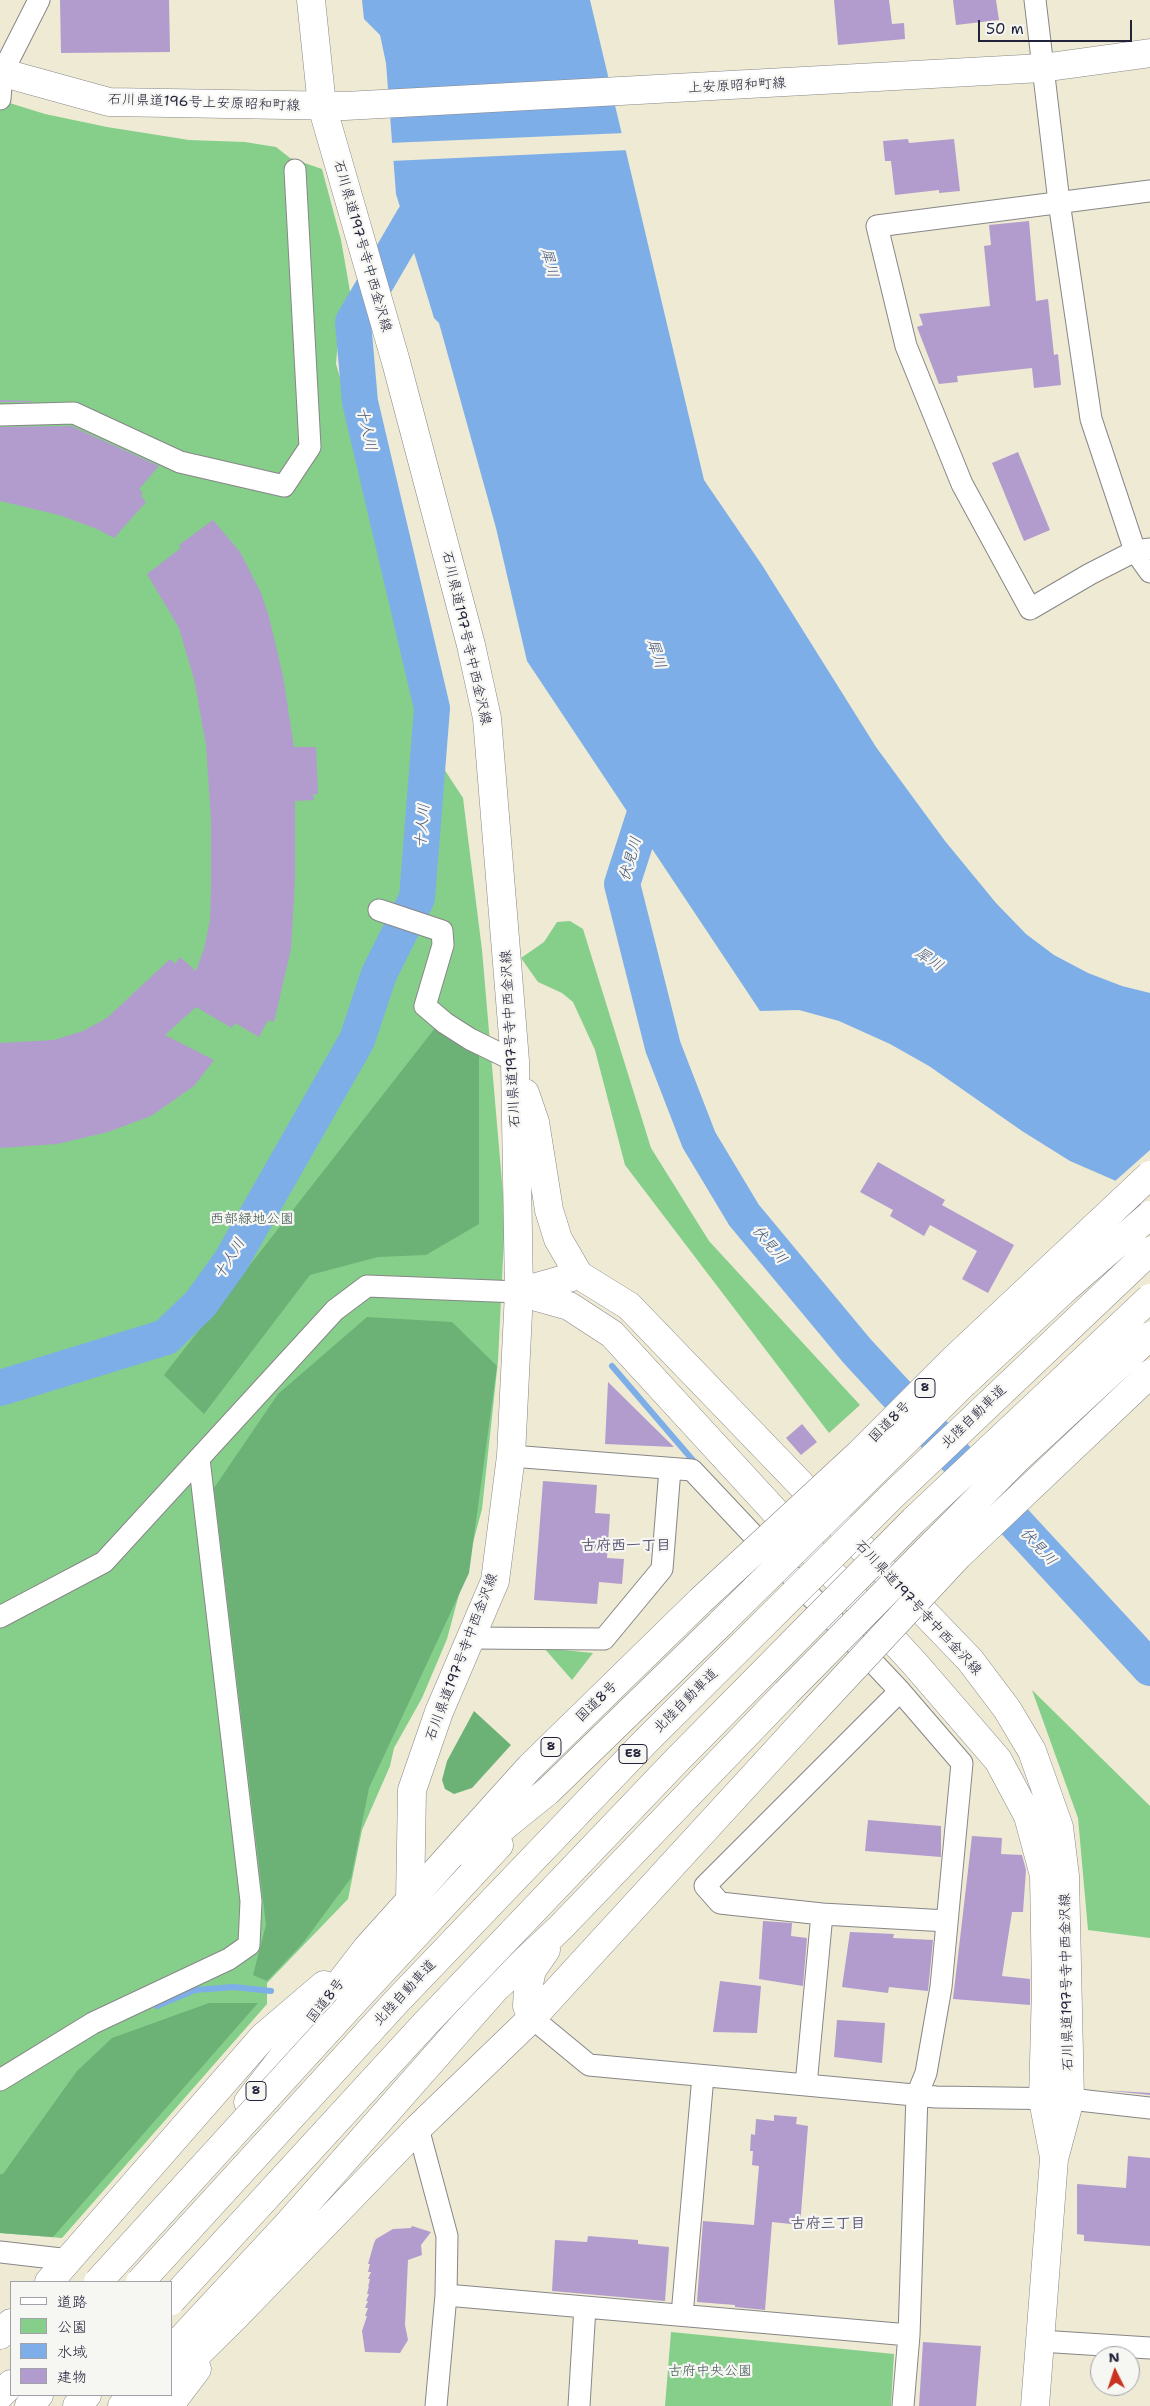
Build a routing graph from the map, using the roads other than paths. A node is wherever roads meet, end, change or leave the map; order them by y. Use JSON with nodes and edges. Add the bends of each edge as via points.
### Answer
{"nodes":[{"id":1,"x":39,"y":0,"type":"edge"},
{"id":2,"x":311,"y":0,"type":"edge"},
{"id":3,"x":1035,"y":0,"type":"edge"},
{"id":4,"x":1150,"y":53,"type":"edge"},
{"id":5,"x":1042,"y":68,"type":"junction"},
{"id":6,"x":1,"y":81,"type":"edge"},
{"id":7,"x":333,"y":106,"type":"junction"},
{"id":8,"x":295,"y":170,"type":"dead end"},
{"id":9,"x":1150,"y":191,"type":"edge"},
{"id":10,"x":1059,"y":202,"type":"junction"},
{"id":11,"x":0,"y":415,"type":"edge"},
{"id":12,"x":1143,"y":550,"type":"edge"},
{"id":13,"x":1150,"y":572,"type":"edge"},
{"id":14,"x":379,"y":910,"type":"dead end"},
{"id":15,"x":515,"y":1061,"type":"junction"},
{"id":16,"x":1150,"y":1175,"type":"edge"},
{"id":17,"x":1150,"y":1214,"type":"edge"},
{"id":18,"x":1150,"y":1251,"type":"edge"},
{"id":19,"x":579,"y":1275,"type":"junction"},
{"id":20,"x":519,"y":1292,"type":"junction"},
{"id":21,"x":1150,"y":1298,"type":"edge"},
{"id":22,"x":1150,"y":1336,"type":"edge"},
{"id":23,"x":1150,"y":1374,"type":"edge"},
{"id":24,"x":511,"y":1456,"type":"junction"},
{"id":25,"x":199,"y":1459,"type":"junction"},
{"id":26,"x":670,"y":1469,"type":"junction"},
{"id":27,"x":0,"y":1617,"type":"edge"},
{"id":28,"x":471,"y":1638,"type":"junction"},
{"id":29,"x":900,"y":1691,"type":"junction"},
{"id":30,"x":548,"y":1792,"type":"junction"},
{"id":31,"x":410,"y":1901,"type":"junction"},
{"id":32,"x":822,"y":1914,"type":"junction"},
{"id":33,"x":947,"y":1921,"type":"junction"},
{"id":34,"x":561,"y":1927,"type":"junction"},
{"id":35,"x":367,"y":1948,"type":"junction"},
{"id":36,"x":532,"y":2018,"type":"junction"},
{"id":37,"x":703,"y":2076,"type":"junction"},
{"id":38,"x":0,"y":2080,"type":"edge"},
{"id":39,"x":806,"y":2085,"type":"junction"},
{"id":40,"x":918,"y":2095,"type":"junction"},
{"id":41,"x":1070,"y":2098,"type":"junction"},
{"id":42,"x":1043,"y":2100,"type":"junction"},
{"id":43,"x":1150,"y":2108,"type":"edge"},
{"id":44,"x":418,"y":2128,"type":"junction"},
{"id":45,"x":1054,"y":2159,"type":"junction"},
{"id":46,"x":0,"y":2252,"type":"edge"},
{"id":47,"x":70,"y":2260,"type":"junction"},
{"id":48,"x":50,"y":2281,"type":"edge"},
{"id":49,"x":99,"y":2281,"type":"edge"},
{"id":50,"x":104,"y":2281,"type":"edge"},
{"id":51,"x":141,"y":2281,"type":"edge"},
{"id":52,"x":446,"y":2295,"type":"junction"},
{"id":53,"x":172,"y":2300,"type":"edge"},
{"id":54,"x":585,"y":2307,"type":"junction"},
{"id":55,"x":682,"y":2315,"type":"junction"},
{"id":56,"x":235,"y":2317,"type":"junction"},
{"id":57,"x":10,"y":2324,"type":"edge"},
{"id":58,"x":0,"y":2335,"type":"edge"},
{"id":59,"x":909,"y":2335,"type":"junction"},
{"id":60,"x":1040,"y":2341,"type":"junction"},
{"id":61,"x":1150,"y":2348,"type":"edge"},
{"id":62,"x":172,"y":2349,"type":"edge"},
{"id":63,"x":10,"y":2373,"type":"edge"},
{"id":64,"x":172,"y":2379,"type":"edge"},
{"id":65,"x":0,"y":2381,"type":"edge"},
{"id":66,"x":10,"y":2385,"type":"edge"},
{"id":67,"x":0,"y":2395,"type":"edge"},
{"id":68,"x":37,"y":2396,"type":"edge"},
{"id":69,"x":86,"y":2396,"type":"edge"},
{"id":70,"x":131,"y":2396,"type":"edge"},
{"id":71,"x":155,"y":2396,"type":"edge"},
{"id":72,"x":29,"y":2406,"type":"edge"},
{"id":73,"x":77,"y":2406,"type":"edge"},
{"id":74,"x":122,"y":2406,"type":"edge"},
{"id":75,"x":145,"y":2406,"type":"edge"},
{"id":76,"x":169,"y":2406,"type":"edge"},
{"id":77,"x":436,"y":2406,"type":"edge"},
{"id":78,"x":579,"y":2406,"type":"edge"},
{"id":79,"x":904,"y":2406,"type":"edge"},
{"id":80,"x":1035,"y":2406,"type":"edge"}],
"edges":[{"from":1,"to":6,"type":"street"},
{"from":2,"to":7,"type":"main road","name":"石川県道197号寺中西金沢線"},
{"from":3,"to":5,"type":"street"},
{"from":4,"to":5,"type":"main road","name":"上安原昭和町線"},
{"from":5,"to":7,"type":"main road","name":"上安原昭和町線"},
{"from":5,"to":10,"type":"street"},
{"from":6,"to":7,"type":"main road","name":"石川県道196号上安原昭和町線","via":[[109,102]]},
{"from":7,"to":15,"type":"main road","name":"石川県道197号寺中西金沢線","via":[[362,248],[396,362],[471,645],[487,718]]},
{"from":8,"to":11,"type":"street","via":[[310,447],[284,486],[180,462],[74,413]]},
{"from":9,"to":10,"type":"street"},
{"from":10,"to":12,"type":"street","via":[[1091,419]]},
{"from":10,"to":12,"type":"street","via":[[877,226],[906,346],[962,484],[1030,608],[1090,574]]},
{"from":12,"to":13,"type":"street"},
{"from":14,"to":15,"type":"street","via":[[442,932],[443,945],[425,1006],[470,1039]]},
{"from":15,"to":19,"type":"main road","via":[[534,1122],[549,1210],[558,1239]]},
{"from":15,"to":20,"type":"main road","name":"石川県道197号寺中西金沢線"},
{"from":16,"to":31,"type":"main road","name":"国道8号","number":"8","bridge":true,"via":[[953,1360],[859,1454],[700,1601],[530,1767]]},
{"from":17,"to":30,"type":"main road","bridge":true,"via":[[961,1386]]},
{"from":18,"to":51,"type":"main road","name":"北陸自動車道","number":"E8","bridge":true,"via":[[893,1495],[647,1740],[397,2001]]},
{"from":19,"to":20,"type":"main road"},
{"from":19,"to":41,"type":"main road","name":"石川県道197号寺中西金沢線","via":[[630,1306],[970,1660],[1008,1709],[1032,1751],[1059,1827],[1065,1876]]},
{"from":20,"to":24,"type":"main road","name":"石川県道197号寺中西金沢線"},
{"from":20,"to":25,"type":"street","via":[[367,1286],[335,1310]]},
{"from":20,"to":42,"type":"main road","name":"石川県道197号寺中西金沢線","via":[[570,1306],[612,1334],[915,1664],[998,1760],[1028,1816],[1044,1876]]},
{"from":21,"to":53,"type":"main road","number":"E8","bridge":true,"via":[[914,1520],[677,1760],[424,2024]]},
{"from":22,"to":34,"type":"main road","bridge":true,"via":[[1018,1458]]},
{"from":23,"to":36,"type":"main road","bridge":true,"via":[[958,1556]]},
{"from":24,"to":26,"type":"street"},
{"from":24,"to":28,"type":"main road","name":"石川県道197号寺中西金沢線","via":[[495,1580]]},
{"from":25,"to":27,"type":"street","via":[[104,1562]]},
{"from":25,"to":38,"type":"street","via":[[250,1901],[250,1945],[229,1959],[93,2023]]},
{"from":26,"to":28,"type":"street","via":[[662,1569],[604,1639]]},
{"from":26,"to":29,"type":"street","via":[[692,1470]]},
{"from":28,"to":31,"type":"main road","name":"石川県道197号寺中西金沢線","via":[[438,1712],[412,1790]]},
{"from":29,"to":32,"type":"street","via":[[705,1886],[720,1903]]},
{"from":29,"to":33,"type":"street","via":[[962,1763]]},
{"from":30,"to":31,"type":"main road"},
{"from":30,"to":49,"type":"main road","bridge":true},
{"from":31,"to":35,"type":"main road","name":"国道8号","number":"8"},
{"from":32,"to":33,"type":"street"},
{"from":32,"to":39,"type":"street"},
{"from":33,"to":40,"type":"street","via":[[941,1987],[926,2073]]},
{"from":34,"to":36,"type":"main road","via":[[532,1970],[527,2006]]},
{"from":34,"to":62,"type":"main road","via":[[495,1989],[288,2224]]},
{"from":35,"to":47,"type":"main road","via":[[262,2037]]},
{"from":35,"to":50,"type":"main road","name":"国道8号","number":"8"},
{"from":36,"to":37,"type":"street","via":[[589,2065]]},
{"from":36,"to":44,"type":"main road"},
{"from":37,"to":39,"type":"street"},
{"from":37,"to":55,"type":"street"},
{"from":39,"to":40,"type":"street"},
{"from":40,"to":42,"type":"street"},
{"from":40,"to":59,"type":"street"},
{"from":41,"to":42,"type":"street"},
{"from":41,"to":43,"type":"street"},
{"from":41,"to":45,"type":"main road","name":"石川県道197号寺中西金沢線"},
{"from":42,"to":45,"type":"main road","name":"石川県道197号寺中西金沢線"},
{"from":44,"to":52,"type":"street","via":[[447,2236]]},
{"from":44,"to":56,"type":"main road"},
{"from":45,"to":60,"type":"main road","name":"石川県道197号寺中西金沢線"},
{"from":46,"to":47,"type":"street"},
{"from":47,"to":48,"type":"main road"},
{"from":52,"to":54,"type":"street"},
{"from":52,"to":77,"type":"street"},
{"from":54,"to":55,"type":"street"},
{"from":54,"to":78,"type":"street"},
{"from":55,"to":59,"type":"street"},
{"from":56,"to":64,"type":"main road"},
{"from":56,"to":76,"type":"main road"},
{"from":57,"to":58,"type":"main road"},
{"from":59,"to":79,"type":"street"},
{"from":60,"to":61,"type":"street"},
{"from":60,"to":80,"type":"main road","name":"石川県道197号寺中西金沢線"},
{"from":63,"to":65,"type":"main road"},
{"from":66,"to":67,"type":"main road"},
{"from":68,"to":72,"type":"main road"},
{"from":69,"to":73,"type":"main road"},
{"from":70,"to":74,"type":"main road"},
{"from":71,"to":75,"type":"main road"}]}
